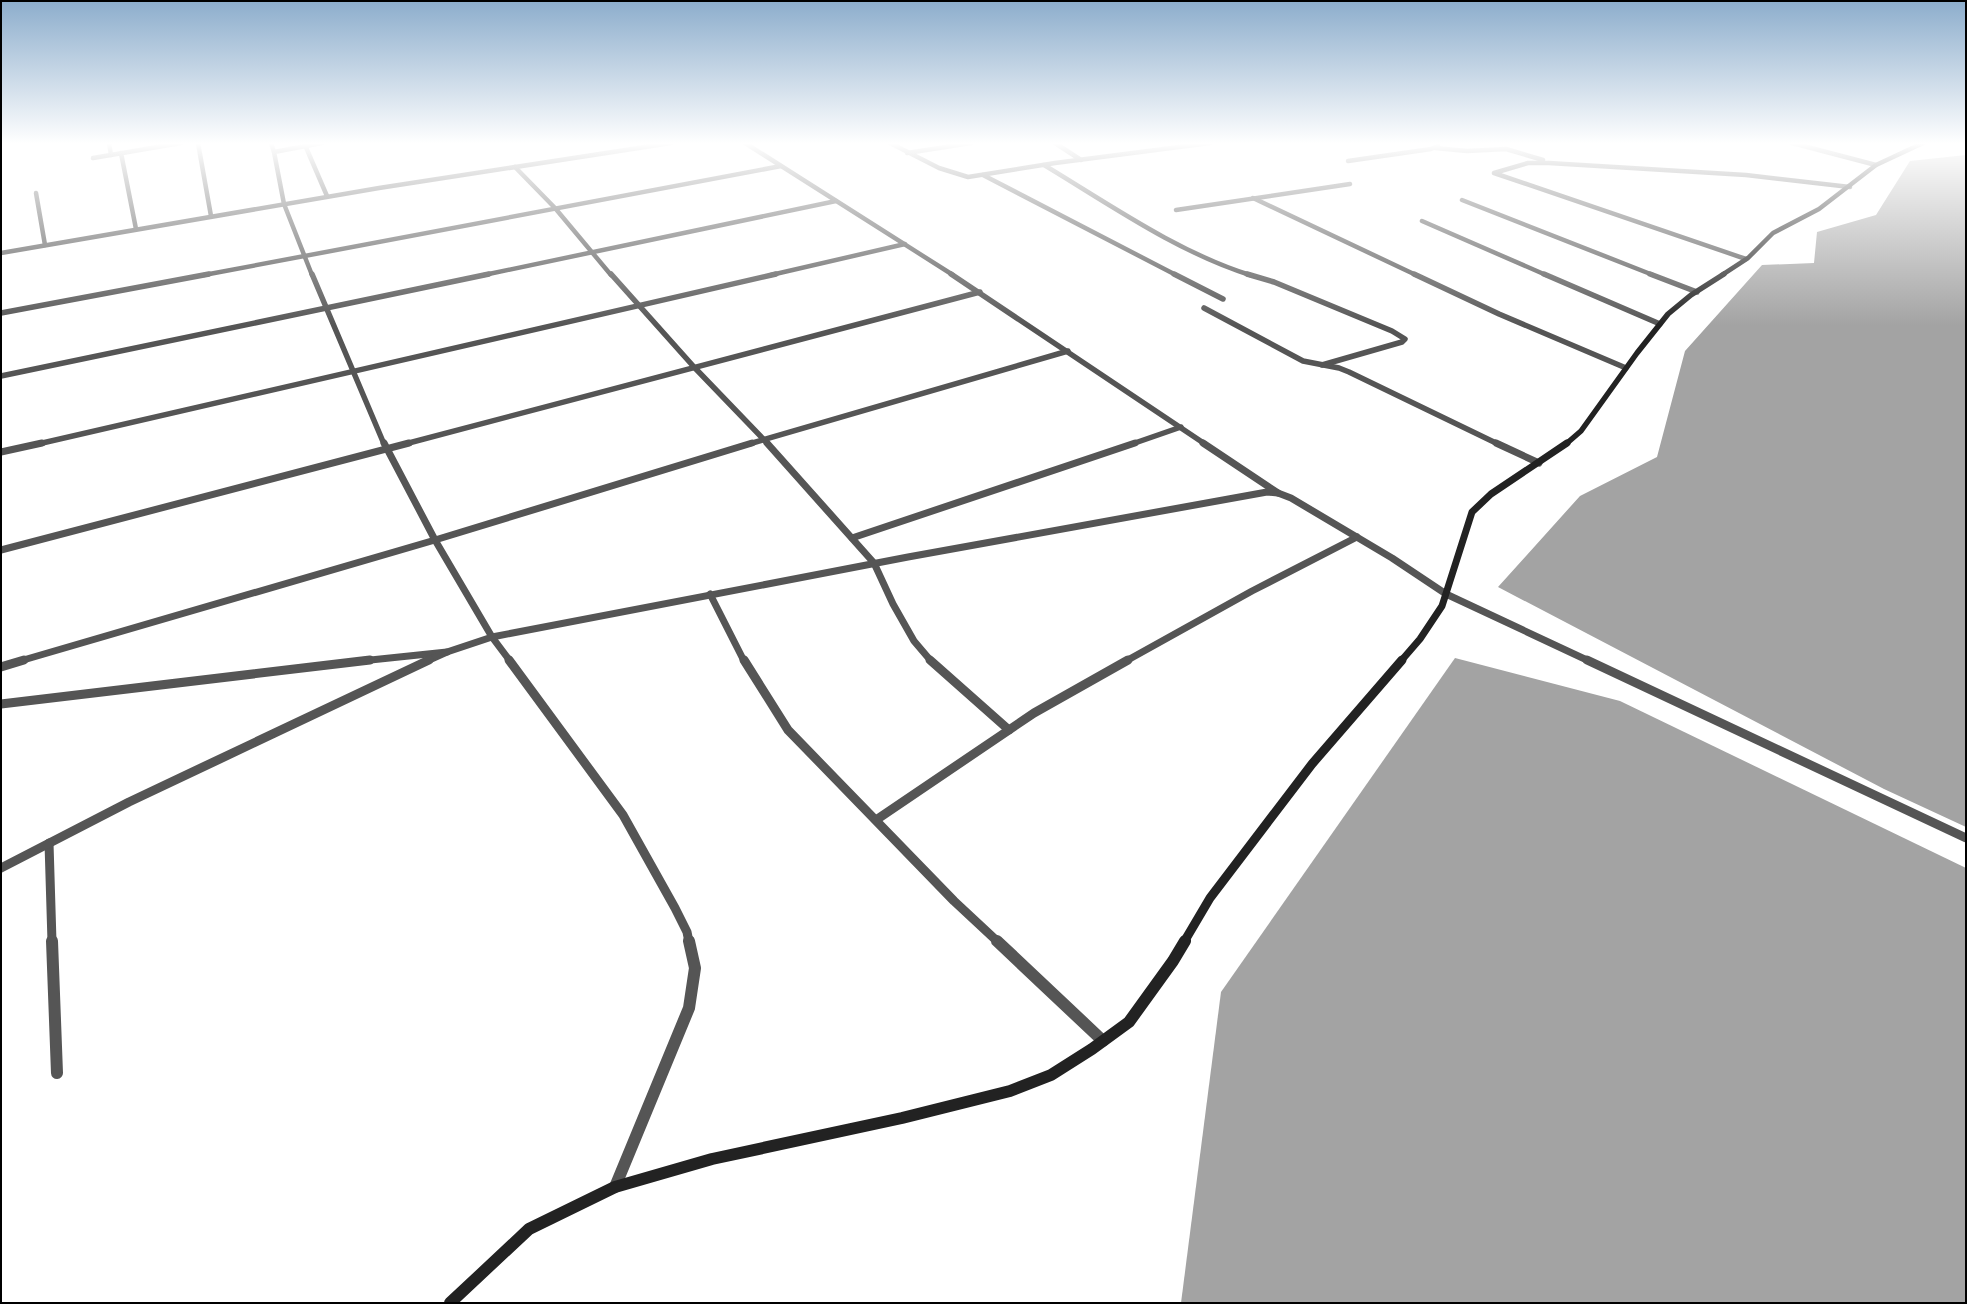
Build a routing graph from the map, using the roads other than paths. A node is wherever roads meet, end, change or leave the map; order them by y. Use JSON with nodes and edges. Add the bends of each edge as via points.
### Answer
{"nodes":[{"id":1,"x":38,"y":204,"type":"edge"},
{"id":2,"x":131,"y":204,"type":"edge"},
{"id":3,"x":208,"y":204,"type":"edge"},
{"id":4,"x":284,"y":204,"type":"joint"},
{"id":5,"x":551,"y":204,"type":"edge"},
{"id":6,"x":577,"y":204,"type":"edge"},
{"id":7,"x":822,"y":204,"type":"edge"},
{"id":8,"x":841,"y":204,"type":"edge"},
{"id":9,"x":1039,"y":204,"type":"edge"},
{"id":10,"x":1108,"y":204,"type":"edge"},
{"id":11,"x":1215,"y":204,"type":"edge"},
{"id":12,"x":1265,"y":204,"type":"edge"},
{"id":13,"x":1472,"y":204,"type":"edge"},
{"id":14,"x":1584,"y":204,"type":"edge"},
{"id":15,"x":1826,"y":204,"type":"edge"},
{"id":16,"x":555,"y":208,"type":"junction"},
{"id":17,"x":1176,"y":210,"type":"dead end"},
{"id":18,"x":210,"y":216,"type":"junction"},
{"id":19,"x":1422,"y":221,"type":"dead end"},
{"id":20,"x":136,"y":229,"type":"junction"},
{"id":21,"x":905,"y":244,"type":"junction"},
{"id":22,"x":45,"y":245,"type":"junction"},
{"id":23,"x":593,"y":252,"type":"junction"},
{"id":24,"x":1,"y":253,"type":"edge"},
{"id":25,"x":305,"y":255,"type":"junction"},
{"id":26,"x":1746,"y":259,"type":"junction"},
{"id":27,"x":980,"y":292,"type":"junction"},
{"id":28,"x":1696,"y":292,"type":"junction"},
{"id":29,"x":1223,"y":299,"type":"dead end"},
{"id":30,"x":637,"y":305,"type":"junction"},
{"id":31,"x":325,"y":308,"type":"junction"},
{"id":32,"x":1204,"y":308,"type":"dead end"},
{"id":33,"x":1,"y":313,"type":"edge"},
{"id":34,"x":1660,"y":324,"type":"junction"},
{"id":35,"x":1068,"y":351,"type":"junction"},
{"id":36,"x":1322,"y":365,"type":"junction"},
{"id":37,"x":694,"y":367,"type":"junction"},
{"id":38,"x":1626,"y":368,"type":"junction"},
{"id":39,"x":352,"y":371,"type":"junction"},
{"id":40,"x":1,"y":376,"type":"edge"},
{"id":41,"x":1181,"y":427,"type":"junction"},
{"id":42,"x":764,"y":439,"type":"junction"},
{"id":43,"x":386,"y":448,"type":"junction"},
{"id":44,"x":1,"y":452,"type":"edge"},
{"id":45,"x":1539,"y":463,"type":"junction"},
{"id":46,"x":1278,"y":493,"type":"junction"},
{"id":47,"x":1357,"y":537,"type":"junction"},
{"id":48,"x":852,"y":538,"type":"junction"},
{"id":49,"x":435,"y":540,"type":"junction"},
{"id":50,"x":1,"y":550,"type":"edge"},
{"id":51,"x":874,"y":563,"type":"junction"},
{"id":52,"x":710,"y":594,"type":"junction"},
{"id":53,"x":1446,"y":594,"type":"junction"},
{"id":54,"x":492,"y":637,"type":"junction"},
{"id":55,"x":447,"y":652,"type":"junction"},
{"id":56,"x":1,"y":667,"type":"edge"},
{"id":57,"x":1,"y":704,"type":"edge"},
{"id":58,"x":1009,"y":730,"type":"junction"},
{"id":59,"x":876,"y":820,"type":"junction"},
{"id":60,"x":1966,"y":838,"type":"edge"},
{"id":61,"x":49,"y":843,"type":"junction"},
{"id":62,"x":1,"y":868,"type":"edge"},
{"id":63,"x":1103,"y":1041,"type":"junction"},
{"id":64,"x":57,"y":1073,"type":"dead end"},
{"id":65,"x":614,"y":1187,"type":"junction"},
{"id":66,"x":450,"y":1303,"type":"edge"}],
"edges":[{"from":1,"to":22,"type":"street"},
{"from":2,"to":20,"type":"street"},
{"from":3,"to":18,"type":"street"},
{"from":4,"to":18,"type":"street"},
{"from":4,"to":25,"type":"street"},
{"from":5,"to":16,"type":"street"},
{"from":6,"to":16,"type":"street"},
{"from":7,"to":23,"type":"street"},
{"from":8,"to":21,"type":"street"},
{"from":9,"to":29,"type":"street"},
{"from":10,"to":36,"type":"street","via":[[1148,228],[1225,267],[1274,282],[1405,339]]},
{"from":11,"to":17,"type":"street"},
{"from":12,"to":38,"type":"street","via":[[1499,314]]},
{"from":13,"to":28,"type":"street"},
{"from":14,"to":26,"type":"street"},
{"from":15,"to":26,"type":"main road","via":[[1773,233]]},
{"from":16,"to":23,"type":"street"},
{"from":16,"to":25,"type":"street"},
{"from":18,"to":20,"type":"street"},
{"from":19,"to":34,"type":"street"},
{"from":20,"to":22,"type":"street"},
{"from":21,"to":27,"type":"street"},
{"from":21,"to":30,"type":"street"},
{"from":22,"to":24,"type":"street"},
{"from":23,"to":30,"type":"street"},
{"from":23,"to":31,"type":"street"},
{"from":25,"to":31,"type":"street"},
{"from":25,"to":33,"type":"street"},
{"from":26,"to":28,"type":"main road"},
{"from":27,"to":35,"type":"street"},
{"from":27,"to":37,"type":"street"},
{"from":28,"to":34,"type":"main road","via":[[1668,314]]},
{"from":30,"to":37,"type":"street"},
{"from":30,"to":39,"type":"street"},
{"from":31,"to":39,"type":"street"},
{"from":31,"to":40,"type":"street"},
{"from":32,"to":36,"type":"street","via":[[1303,361]]},
{"from":34,"to":38,"type":"main road"},
{"from":35,"to":41,"type":"street"},
{"from":35,"to":42,"type":"street"},
{"from":36,"to":45,"type":"street","via":[[1349,372]]},
{"from":37,"to":42,"type":"street"},
{"from":37,"to":43,"type":"street"},
{"from":38,"to":45,"type":"main road","via":[[1582,430]]},
{"from":39,"to":43,"type":"street"},
{"from":39,"to":44,"type":"street"},
{"from":41,"to":46,"type":"street"},
{"from":41,"to":48,"type":"street"},
{"from":42,"to":48,"type":"street"},
{"from":42,"to":49,"type":"street"},
{"from":43,"to":49,"type":"street"},
{"from":43,"to":50,"type":"street"},
{"from":45,"to":53,"type":"main road","via":[[1491,494],[1472,512]]},
{"from":46,"to":47,"type":"street"},
{"from":46,"to":51,"type":"street","via":[[1267,492]]},
{"from":47,"to":53,"type":"street","via":[[1406,566]]},
{"from":47,"to":58,"type":"street","via":[[1252,591],[1034,713]]},
{"from":48,"to":51,"type":"street"},
{"from":49,"to":54,"type":"street"},
{"from":49,"to":56,"type":"street"},
{"from":51,"to":52,"type":"street"},
{"from":51,"to":58,"type":"street","via":[[893,604],[927,658]]},
{"from":52,"to":54,"type":"street"},
{"from":52,"to":59,"type":"street","via":[[743,659],[788,730]]},
{"from":53,"to":60,"type":"street"},
{"from":53,"to":63,"type":"main road","via":[[1442,606],[1420,639],[1312,764],[1210,898],[1173,961],[1129,1022]]},
{"from":54,"to":55,"type":"street"},
{"from":54,"to":65,"type":"street","via":[[623,815],[687,932],[695,968],[689,1008]]},
{"from":55,"to":57,"type":"street"},
{"from":55,"to":61,"type":"street","via":[[143,795]]},
{"from":58,"to":59,"type":"street"},
{"from":59,"to":63,"type":"street","via":[[954,901]]},
{"from":61,"to":62,"type":"street"},
{"from":61,"to":64,"type":"street"},
{"from":63,"to":65,"type":"main road","via":[[1051,1075],[1010,1091],[902,1118],[712,1159]]},
{"from":65,"to":66,"type":"main road","via":[[529,1229]]}]}
